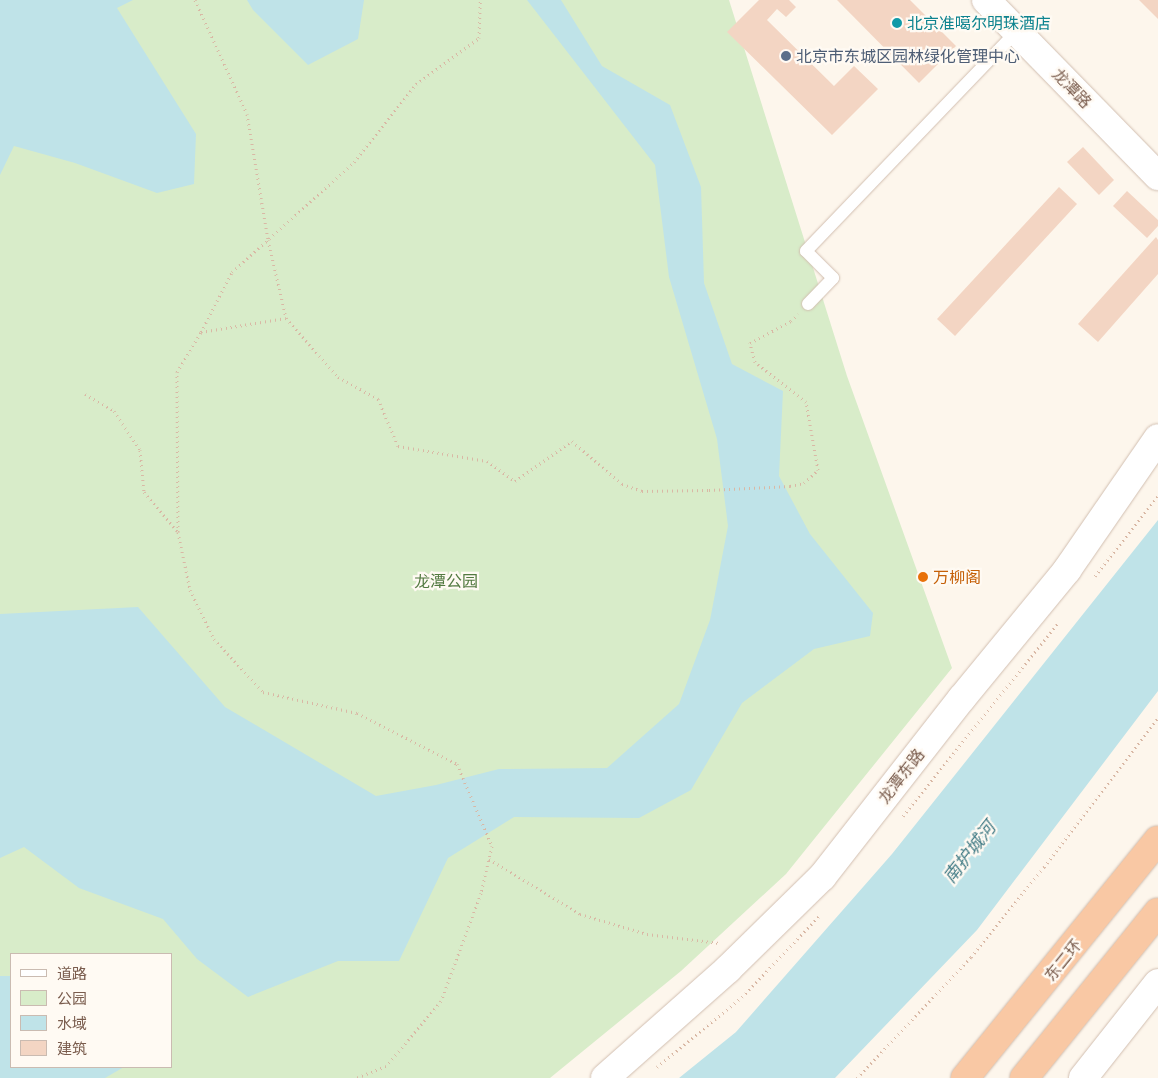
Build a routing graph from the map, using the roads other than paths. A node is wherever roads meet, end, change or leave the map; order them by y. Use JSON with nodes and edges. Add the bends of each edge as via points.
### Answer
{"nodes":[{"id":1,"x":986,"y":0,"type":"edge"},
{"id":2,"x":1016,"y":32,"type":"junction"},
{"id":3,"x":1158,"y":176,"type":"edge"},
{"id":4,"x":808,"y":304,"type":"road end"},
{"id":5,"x":1158,"y":438,"type":"edge"},
{"id":6,"x":1158,"y":840,"type":"edge"},
{"id":7,"x":1158,"y":912,"type":"edge"},
{"id":8,"x":1158,"y":983,"type":"edge"},
{"id":9,"x":605,"y":1078,"type":"edge"},
{"id":10,"x":966,"y":1078,"type":"edge"},
{"id":11,"x":1024,"y":1078,"type":"edge"},
{"id":12,"x":1083,"y":1078,"type":"edge"}],
"edges":[{"from":1,"to":2,"type":"street","name":"龙潭路"},
{"from":2,"to":3,"type":"street","name":"龙潭路"},
{"from":2,"to":4,"type":"lane","via":[[806,251],[833,278]]},
{"from":5,"to":9,"type":"street","name":"龙潭东路","via":[[1067,570],[822,876],[728,969]]},
{"from":6,"to":10,"type":"highway","name":"东二环"},
{"from":7,"to":11,"type":"highway"},
{"from":8,"to":12,"type":"street"}]}
